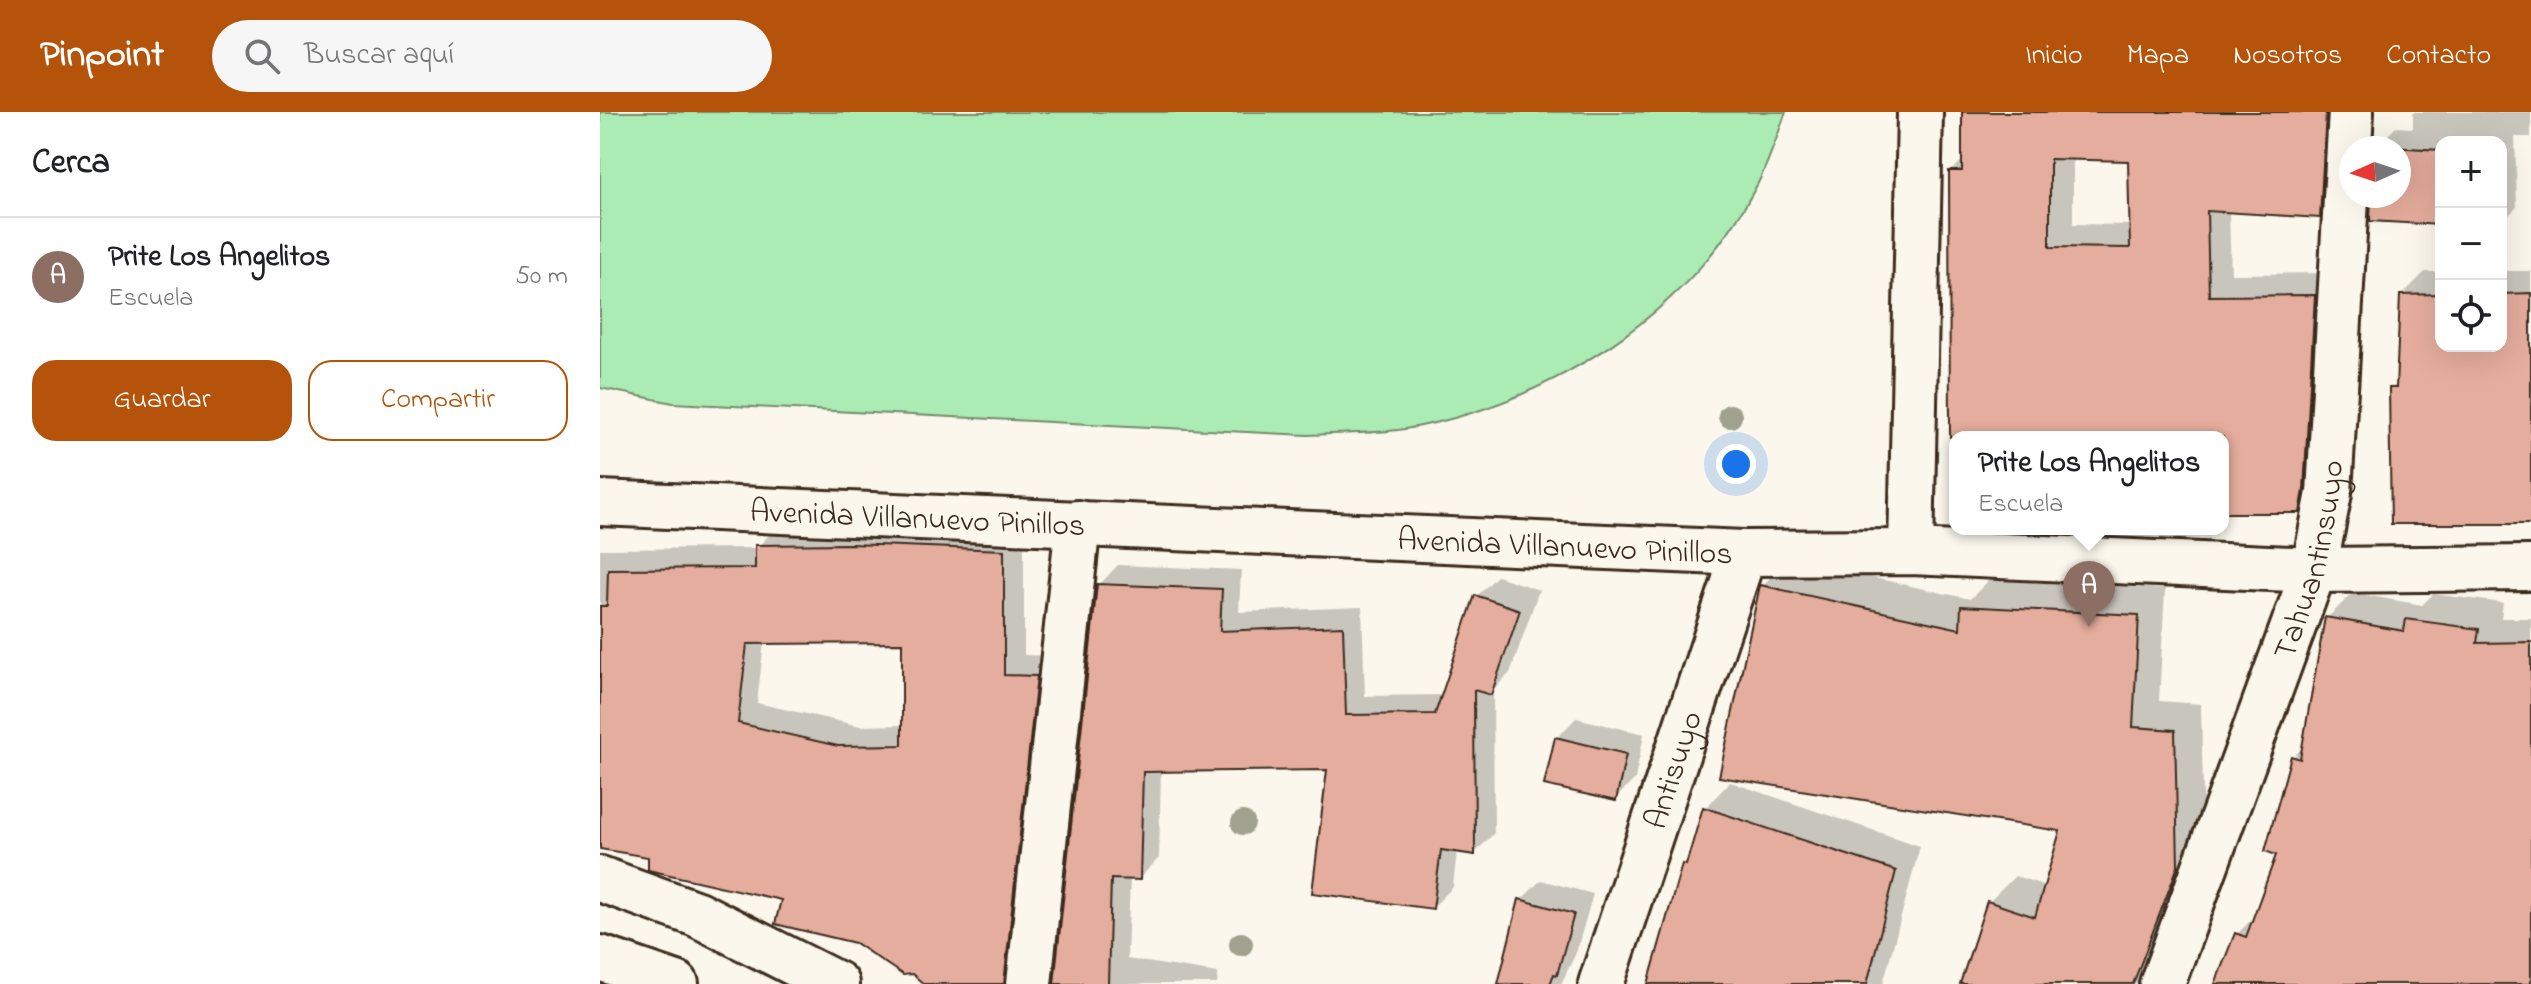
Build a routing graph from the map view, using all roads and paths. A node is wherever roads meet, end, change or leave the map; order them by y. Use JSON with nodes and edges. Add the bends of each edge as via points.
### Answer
{"nodes":[{"id":1,"x":1920,"y":112,"type":"edge"},
{"id":2,"x":2351,"y":112,"type":"edge"},
{"id":3,"x":600,"y":503,"type":"edge"},
{"id":4,"x":1078,"y":523,"type":"junction"},
{"id":5,"x":1911,"y":552,"type":"junction"},
{"id":6,"x":1744,"y":553,"type":"junction"},
{"id":7,"x":2531,"y":568,"type":"edge"},
{"id":8,"x":2314,"y":570,"type":"junction"},
{"id":9,"x":600,"y":879,"type":"edge"},
{"id":10,"x":600,"y":958,"type":"edge"},
{"id":11,"x":676,"y":984,"type":"edge"},
{"id":12,"x":836,"y":984,"type":"edge"},
{"id":13,"x":1029,"y":984,"type":"edge"},
{"id":14,"x":1601,"y":984,"type":"edge"},
{"id":15,"x":2162,"y":984,"type":"edge"}],
"edges":[{"from":1,"to":5,"type":"street"},
{"from":2,"to":8,"type":"street","name":"Tahuantinsuyo","via":[[2329,493]]},
{"from":3,"to":4,"type":"street","name":"Avenida Villanuevo Pinillos"},
{"from":4,"to":6,"type":"street","name":"Avenida Villanuevo Pinillos"},
{"from":4,"to":13,"type":"street"},
{"from":5,"to":6,"type":"street","name":"Avenida Villanuevo Pinillos"},
{"from":5,"to":8,"type":"street","name":"Avenida Villanuevo Pinillos"},
{"from":6,"to":14,"type":"street","name":"Antisuyo"},
{"from":7,"to":8,"type":"street","name":"Avenida Villanuevo Pinillos"},
{"from":8,"to":15,"type":"street","name":"Tahuantinsuyo"},
{"from":9,"to":12,"type":"street","via":[[697,914]]},
{"from":10,"to":11,"type":"street"}]}
